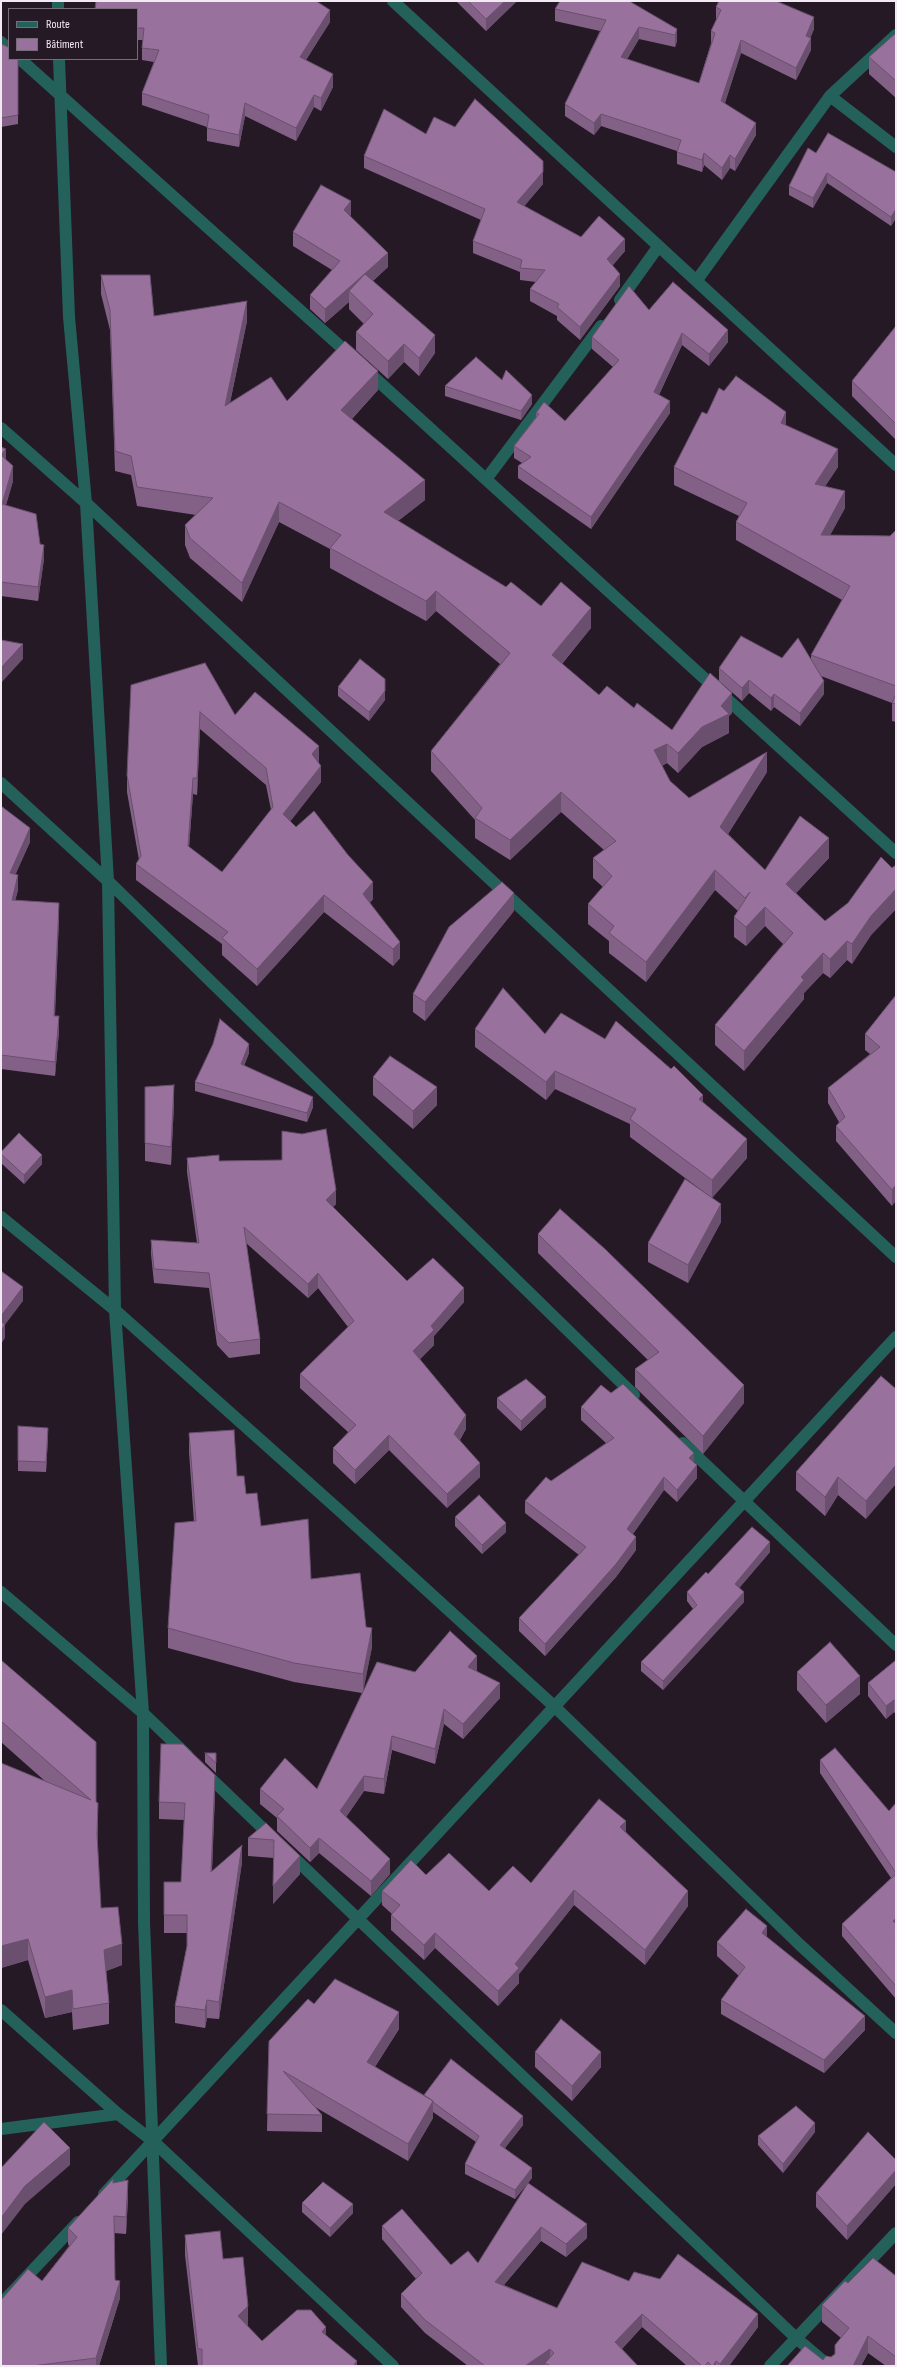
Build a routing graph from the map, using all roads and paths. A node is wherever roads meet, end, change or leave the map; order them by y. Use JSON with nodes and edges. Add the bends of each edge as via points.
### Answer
{"nodes":[{"id":1,"x":393,"y":1,"type":"edge"},
{"id":2,"x":896,"y":35,"type":"edge"},
{"id":3,"x":21,"y":60,"type":"edge"},
{"id":4,"x":59,"y":60,"type":"edge"},
{"id":5,"x":60,"y":94,"type":"junction"},
{"id":6,"x":830,"y":96,"type":"junction"},
{"id":7,"x":896,"y":147,"type":"edge"},
{"id":8,"x":658,"y":247,"type":"junction"},
{"id":9,"x":697,"y":280,"type":"junction"},
{"id":10,"x":1,"y":428,"type":"edge"},
{"id":11,"x":896,"y":465,"type":"edge"},
{"id":12,"x":487,"y":478,"type":"junction"},
{"id":13,"x":86,"y":503,"type":"junction"},
{"id":14,"x":1,"y":783,"type":"edge"},
{"id":15,"x":896,"y":853,"type":"edge"},
{"id":16,"x":108,"y":882,"type":"junction"},
{"id":17,"x":1,"y":1217,"type":"edge"},
{"id":18,"x":896,"y":1257,"type":"edge"},
{"id":19,"x":115,"y":1310,"type":"junction"},
{"id":20,"x":896,"y":1337,"type":"edge"},
{"id":21,"x":642,"y":1404,"type":"edge"},
{"id":22,"x":676,"y":1437,"type":"edge"},
{"id":23,"x":743,"y":1503,"type":"junction"},
{"id":24,"x":1,"y":1592,"type":"edge"},
{"id":25,"x":896,"y":1645,"type":"edge"},
{"id":26,"x":555,"y":1707,"type":"junction"},
{"id":27,"x":143,"y":1713,"type":"junction"},
{"id":28,"x":359,"y":1918,"type":"junction"},
{"id":29,"x":1,"y":2010,"type":"edge"},
{"id":30,"x":896,"y":2033,"type":"edge"},
{"id":31,"x":118,"y":2114,"type":"junction"},
{"id":32,"x":1,"y":2129,"type":"edge"},
{"id":33,"x":154,"y":2142,"type":"junction"},
{"id":34,"x":896,"y":2233,"type":"edge"},
{"id":35,"x":1,"y":2304,"type":"edge"},
{"id":36,"x":796,"y":2338,"type":"junction"},
{"id":37,"x":161,"y":2366,"type":"edge"},
{"id":38,"x":393,"y":2366,"type":"edge"},
{"id":39,"x":770,"y":2366,"type":"edge"},
{"id":40,"x":829,"y":2366,"type":"edge"}],
"edges":[{"from":1,"to":8,"type":"street"},
{"from":2,"to":6,"type":"street"},
{"from":3,"to":5,"type":"street"},
{"from":4,"to":5,"type":"street"},
{"from":5,"to":12,"type":"street"},
{"from":5,"to":13,"type":"street","via":[[69,317]]},
{"from":6,"to":7,"type":"street"},
{"from":6,"to":9,"type":"street"},
{"from":8,"to":9,"type":"street"},
{"from":8,"to":12,"type":"street"},
{"from":9,"to":11,"type":"street"},
{"from":10,"to":13,"type":"street"},
{"from":12,"to":15,"type":"street"},
{"from":13,"to":16,"type":"street"},
{"from":13,"to":18,"type":"street"},
{"from":14,"to":16,"type":"street"},
{"from":16,"to":19,"type":"street"},
{"from":16,"to":21,"type":"street"},
{"from":17,"to":19,"type":"street"},
{"from":19,"to":26,"type":"street"},
{"from":19,"to":27,"type":"street"},
{"from":20,"to":23,"type":"street"},
{"from":22,"to":23,"type":"street"},
{"from":23,"to":25,"type":"street"},
{"from":23,"to":26,"type":"street"},
{"from":24,"to":27,"type":"street"},
{"from":26,"to":28,"type":"street"},
{"from":26,"to":30,"type":"street","via":[[799,1944]]},
{"from":27,"to":28,"type":"street"},
{"from":27,"to":33,"type":"street","via":[[144,1922]]},
{"from":28,"to":33,"type":"street"},
{"from":28,"to":36,"type":"street"},
{"from":29,"to":31,"type":"street"},
{"from":31,"to":32,"type":"street"},
{"from":31,"to":33,"type":"street"},
{"from":33,"to":35,"type":"street"},
{"from":33,"to":37,"type":"street"},
{"from":33,"to":38,"type":"street"},
{"from":34,"to":36,"type":"street"},
{"from":36,"to":39,"type":"street"},
{"from":36,"to":40,"type":"street"}]}
